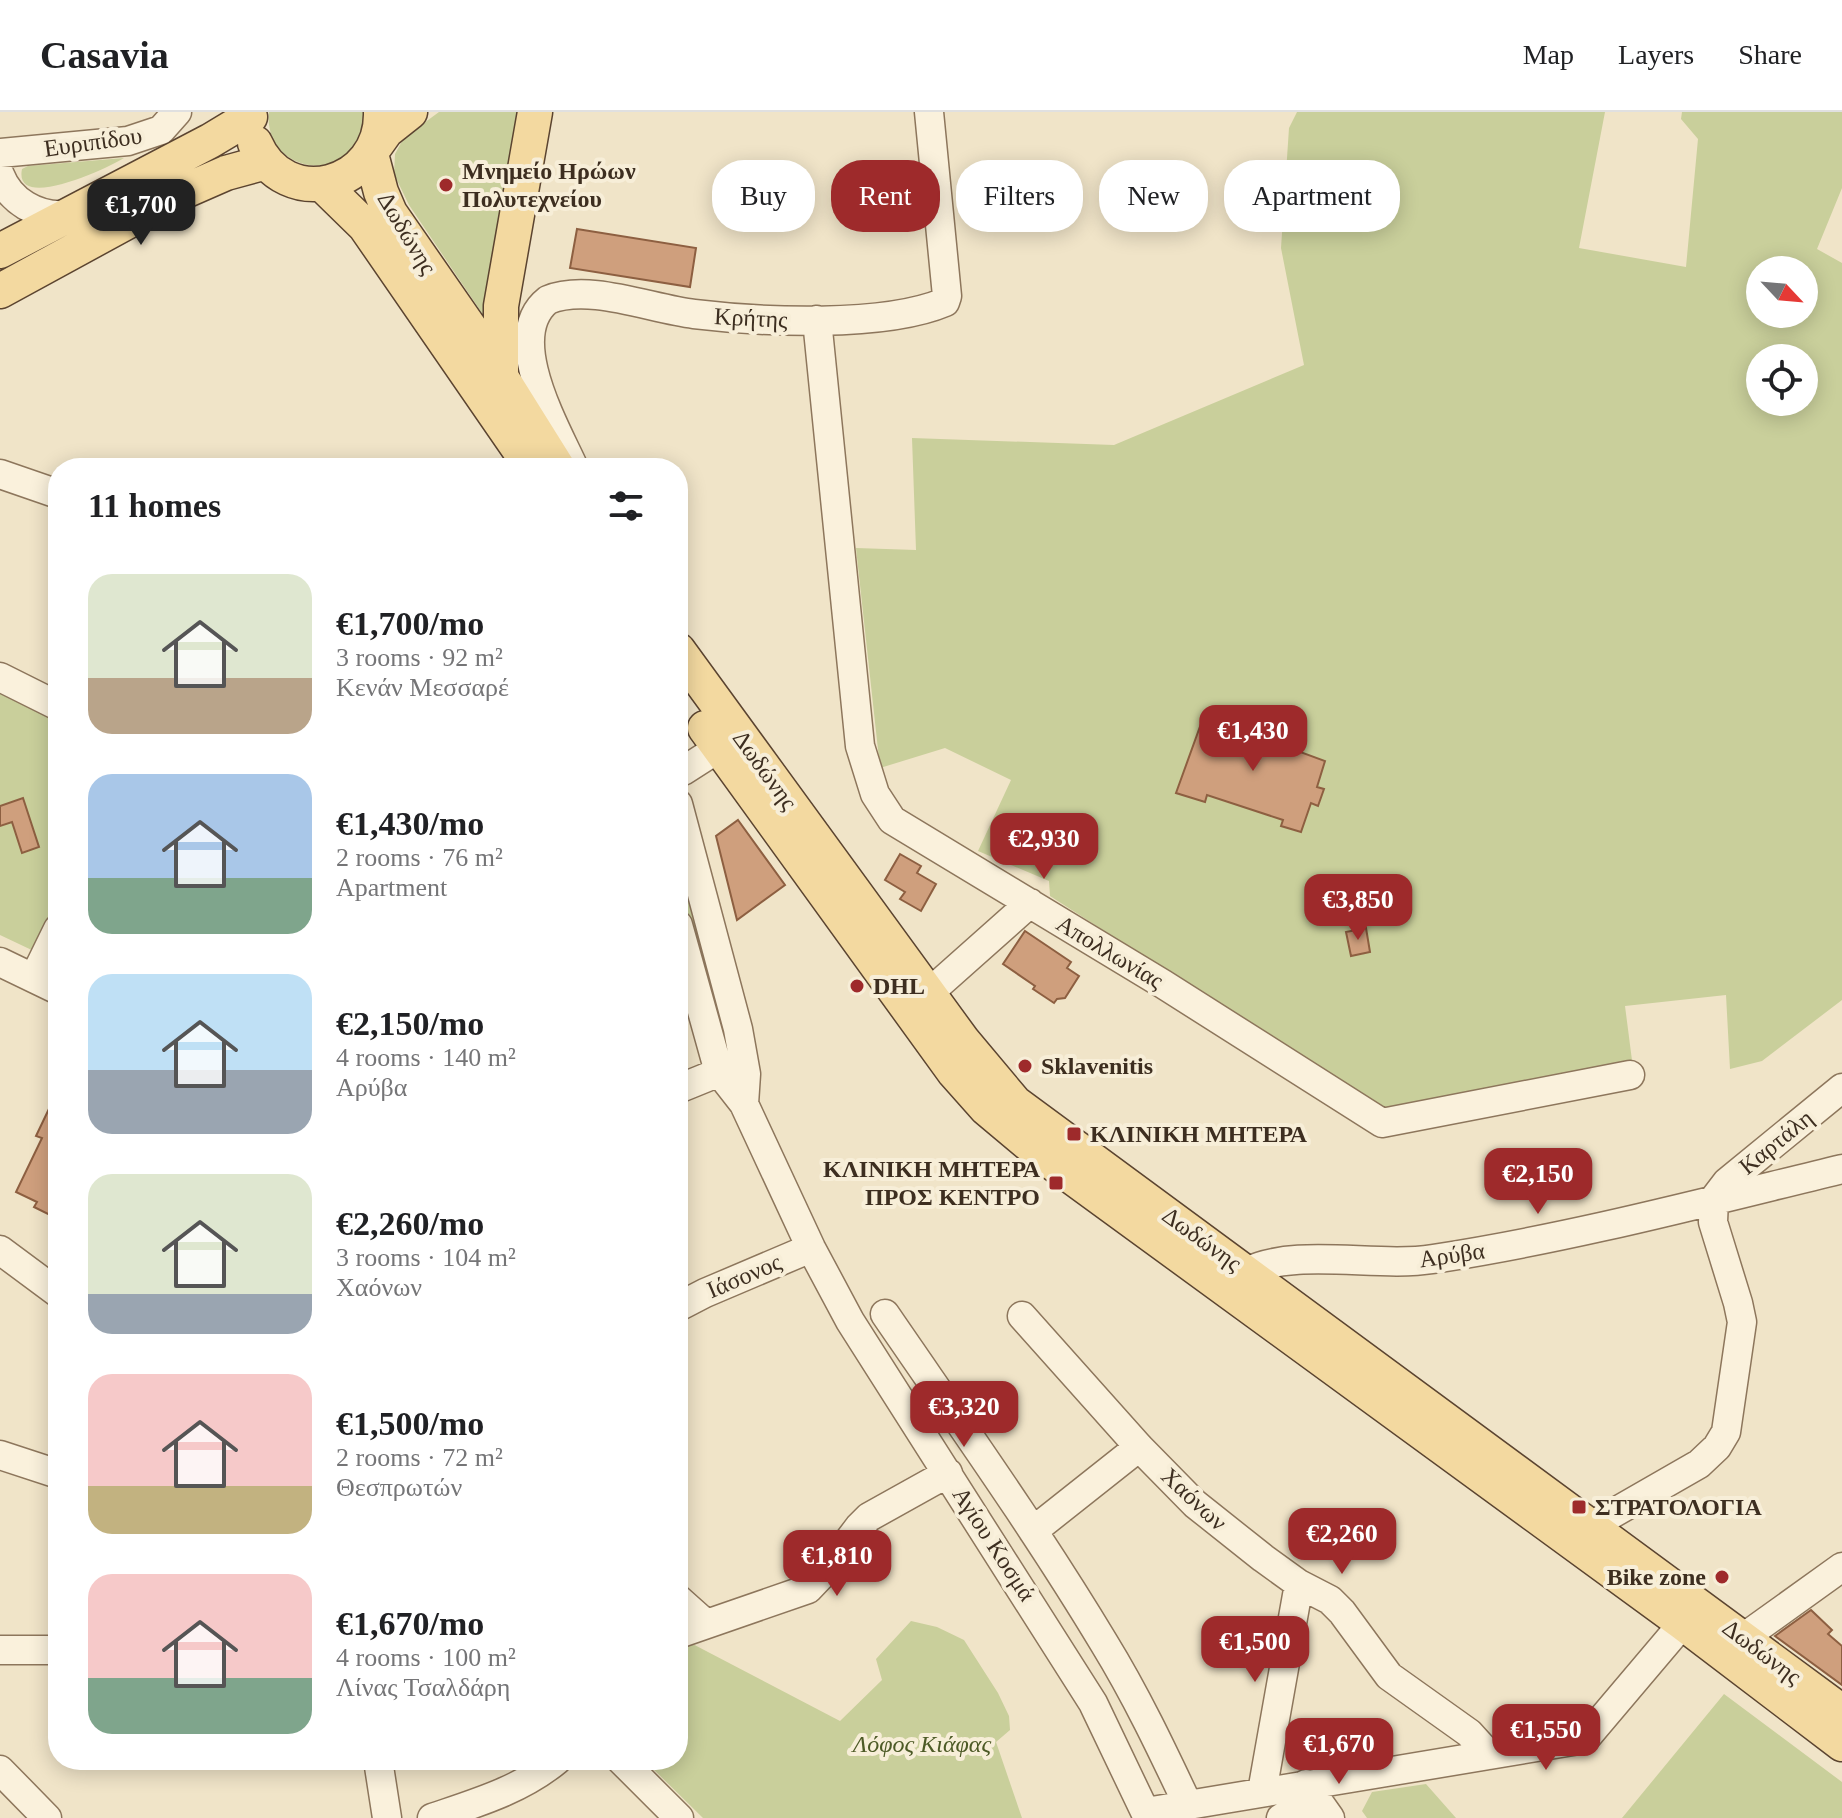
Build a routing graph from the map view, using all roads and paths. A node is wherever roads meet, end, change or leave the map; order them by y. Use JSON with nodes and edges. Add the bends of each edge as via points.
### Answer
{"nodes":[{"id":1,"x":177,"y":112,"type":"edge"},
{"id":2,"x":381,"y":112,"type":"edge"},
{"id":3,"x":410,"y":112,"type":"edge"},
{"id":4,"x":535,"y":112,"type":"edge"},
{"id":5,"x":929,"y":112,"type":"edge"},
{"id":6,"x":250,"y":114,"type":"edge"},
{"id":7,"x":373,"y":150,"type":"junction"},
{"id":8,"x":0,"y":153,"type":"edge"},
{"id":9,"x":266,"y":162,"type":"junction"},
{"id":10,"x":0,"y":175,"type":"edge"},
{"id":11,"x":322,"y":184,"type":"junction"},
{"id":12,"x":65,"y":215,"type":"junction"},
{"id":13,"x":0,"y":251,"type":"edge"},
{"id":14,"x":0,"y":291,"type":"edge"},
{"id":15,"x":817,"y":320,"type":"junction"},
{"id":16,"x":501,"y":376,"type":"junction"},
{"id":17,"x":525,"y":458,"type":"edge"},
{"id":18,"x":552,"y":458,"type":"edge"},
{"id":19,"x":569,"y":458,"type":"edge"},
{"id":20,"x":0,"y":474,"type":"edge"},
{"id":21,"x":48,"y":491,"type":"edge"},
{"id":22,"x":688,"y":668,"type":"edge"},
{"id":23,"x":0,"y":677,"type":"edge"},
{"id":24,"x":688,"y":698,"type":"edge"},
{"id":25,"x":48,"y":701,"type":"edge"},
{"id":26,"x":729,"y":741,"type":"junction"},
{"id":27,"x":688,"y":764,"type":"edge"},
{"id":28,"x":688,"y":852,"type":"edge"},
{"id":29,"x":1030,"y":903,"type":"junction"},
{"id":30,"x":0,"y":962,"type":"edge"},
{"id":31,"x":688,"y":963,"type":"edge"},
{"id":32,"x":46,"y":984,"type":"edge"},
{"id":33,"x":930,"y":992,"type":"junction"},
{"id":34,"x":732,"y":1067,"type":"junction"},
{"id":35,"x":1630,"y":1075,"type":"dead end"},
{"id":36,"x":688,"y":1085,"type":"edge"},
{"id":37,"x":1842,"y":1088,"type":"edge"},
{"id":38,"x":1842,"y":1169,"type":"edge"},
{"id":39,"x":1714,"y":1199,"type":"junction"},
{"id":40,"x":811,"y":1248,"type":"junction"},
{"id":41,"x":0,"y":1250,"type":"edge"},
{"id":42,"x":1246,"y":1272,"type":"junction"},
{"id":43,"x":48,"y":1286,"type":"edge"},
{"id":44,"x":688,"y":1302,"type":"edge"},
{"id":45,"x":885,"y":1314,"type":"dead end"},
{"id":46,"x":1022,"y":1316,"type":"dead end"},
{"id":47,"x":1139,"y":1447,"type":"junction"},
{"id":48,"x":0,"y":1455,"type":"edge"},
{"id":49,"x":48,"y":1471,"type":"edge"},
{"id":50,"x":948,"y":1473,"type":"junction"},
{"id":51,"x":1591,"y":1526,"type":"junction"},
{"id":52,"x":1033,"y":1531,"type":"junction"},
{"id":53,"x":1842,"y":1567,"type":"edge"},
{"id":54,"x":1299,"y":1584,"type":"junction"},
{"id":55,"x":688,"y":1608,"type":"edge"},
{"id":56,"x":1691,"y":1614,"type":"junction"},
{"id":57,"x":706,"y":1624,"type":"junction"},
{"id":58,"x":688,"y":1630,"type":"edge"},
{"id":59,"x":1743,"y":1638,"type":"junction"},
{"id":60,"x":0,"y":1650,"type":"edge"},
{"id":61,"x":48,"y":1650,"type":"edge"},
{"id":62,"x":1842,"y":1712,"type":"edge"},
{"id":63,"x":1842,"y":1744,"type":"edge"},
{"id":64,"x":1489,"y":1755,"type":"junction"},
{"id":65,"x":0,"y":1770,"type":"edge"},
{"id":66,"x":380,"y":1770,"type":"edge"},
{"id":67,"x":543,"y":1770,"type":"edge"},
{"id":68,"x":631,"y":1770,"type":"edge"},
{"id":69,"x":1262,"y":1792,"type":"junction"},
{"id":70,"x":1318,"y":1801,"type":"edge"},
{"id":71,"x":1188,"y":1805,"type":"junction"},
{"id":72,"x":1147,"y":1815,"type":"edge"},
{"id":73,"x":45,"y":1817,"type":"edge"},
{"id":74,"x":387,"y":1818,"type":"edge"},
{"id":75,"x":432,"y":1818,"type":"edge"},
{"id":76,"x":679,"y":1818,"type":"edge"},
{"id":77,"x":1281,"y":1818,"type":"edge"}],
"edges":[{"from":1,"to":8,"type":"street","name":"Ευριπίδου","via":[[161,130],[128,141]]},
{"from":2,"to":7,"type":"main road","name":"Δωδώνης"},
{"from":3,"to":7,"type":"main road"},
{"from":4,"to":16,"type":"main road","via":[[501,306]]},
{"from":5,"to":15,"type":"street","name":"Κρήτης","via":[[945,302],[907,313]]},
{"from":6,"to":9,"type":"main road","via":[[253,138]]},
{"from":6,"to":12,"type":"main road","via":[[210,141]]},
{"from":7,"to":11,"type":"main road","name":"Δωδώνης","via":[[352,173]]},
{"from":7,"to":16,"type":"main road","name":"Δωδώνης","via":[[390,213]]},
{"from":9,"to":11,"type":"main road","name":"Δωδώνης","via":[[293,180]]},
{"from":9,"to":14,"type":"main road","via":[[178,194]]},
{"from":10,"to":12,"type":"street","via":[[8,193],[30,208]]},
{"from":11,"to":17,"type":"main road","name":"Δωδώνης","via":[[361,219]]},
{"from":12,"to":13,"type":"main road"},
{"from":15,"to":19,"type":"street","name":"Κρήτης","via":[[693,314],[582,294],[548,300],[534,319],[533,366]]},
{"from":15,"to":29,"type":"street","name":"Απολλωνίας","via":[[860,746],[869,778],[892,820]]},
{"from":16,"to":18,"type":"main road","name":"Δωδώνης"},
{"from":20,"to":21,"type":"street"},
{"from":22,"to":26,"type":"main road","name":"Δωδώνης"},
{"from":23,"to":25,"type":"street"},
{"from":24,"to":26,"type":"main road","name":"Δωδώνης"},
{"from":26,"to":27,"type":"street"},
{"from":26,"to":33,"type":"main road","name":"Δωδώνης"},
{"from":26,"to":56,"type":"main road","name":"Δωδώνης","via":[[938,1050],[986,1108],[1042,1155]]},
{"from":28,"to":34,"type":"street","name":"Αγίου Κοσμά"},
{"from":29,"to":33,"type":"street"},
{"from":29,"to":35,"type":"street","name":"Απολλωνίας","via":[[1382,1123]]},
{"from":30,"to":32,"type":"street"},
{"from":31,"to":34,"type":"street","name":"Αγίου Κοσμά","via":[[710,1046]]},
{"from":33,"to":42,"type":"main road","name":"Δωδώνης","via":[[1015,1103]]},
{"from":34,"to":36,"type":"street"},
{"from":34,"to":40,"type":"street","name":"Αγίου Κοσμά"},
{"from":37,"to":39,"type":"street","name":"Καρτάλη","via":[[1735,1175]]},
{"from":38,"to":39,"type":"street","name":"Αρύβα"},
{"from":39,"to":42,"type":"street","name":"Αρύβα","via":[[1552,1239],[1428,1260],[1280,1261]]},
{"from":39,"to":51,"type":"street","via":[[1713,1222],[1742,1322],[1726,1432],[1699,1464]]},
{"from":40,"to":44,"type":"street","name":"Ιάσονος"},
{"from":40,"to":50,"type":"street","name":"Αγίου Κοσμά","via":[[850,1321]]},
{"from":41,"to":43,"type":"street"},
{"from":42,"to":51,"type":"main road","name":"Δωδώνης"},
{"from":45,"to":52,"type":"street"},
{"from":46,"to":47,"type":"street","name":"Χαόνων"},
{"from":47,"to":52,"type":"street"},
{"from":47,"to":54,"type":"street","name":"Χαόνων","via":[[1195,1504]]},
{"from":48,"to":49,"type":"street"},
{"from":50,"to":57,"type":"street","via":[[869,1517],[808,1589]]},
{"from":50,"to":72,"type":"street","name":"Αγίου Κοσμά","via":[[1093,1703]]},
{"from":51,"to":56,"type":"main road","name":"Δωδώνης"},
{"from":52,"to":71,"type":"street","via":[[1105,1644]]},
{"from":53,"to":59,"type":"street"},
{"from":54,"to":64,"type":"street","name":"Χαόνων","via":[[1330,1600],[1389,1676],[1469,1733]]},
{"from":54,"to":69,"type":"street"},
{"from":55,"to":57,"type":"street"},
{"from":56,"to":59,"type":"main road","name":"Δωδώνης"},
{"from":56,"to":63,"type":"main road","name":"Δωδώνης"},
{"from":56,"to":64,"type":"street","via":[[1589,1737]]},
{"from":57,"to":58,"type":"street"},
{"from":59,"to":62,"type":"main road","name":"Δωδώνης"},
{"from":60,"to":61,"type":"street"},
{"from":64,"to":70,"type":"street"},
{"from":65,"to":73,"type":"street"},
{"from":66,"to":74,"type":"street"},
{"from":67,"to":75,"type":"street","via":[[508,1790]]},
{"from":68,"to":76,"type":"street"},
{"from":69,"to":70,"type":"street"},
{"from":69,"to":71,"type":"street"},
{"from":70,"to":77,"type":"street"},
{"from":71,"to":72,"type":"street"}]}
